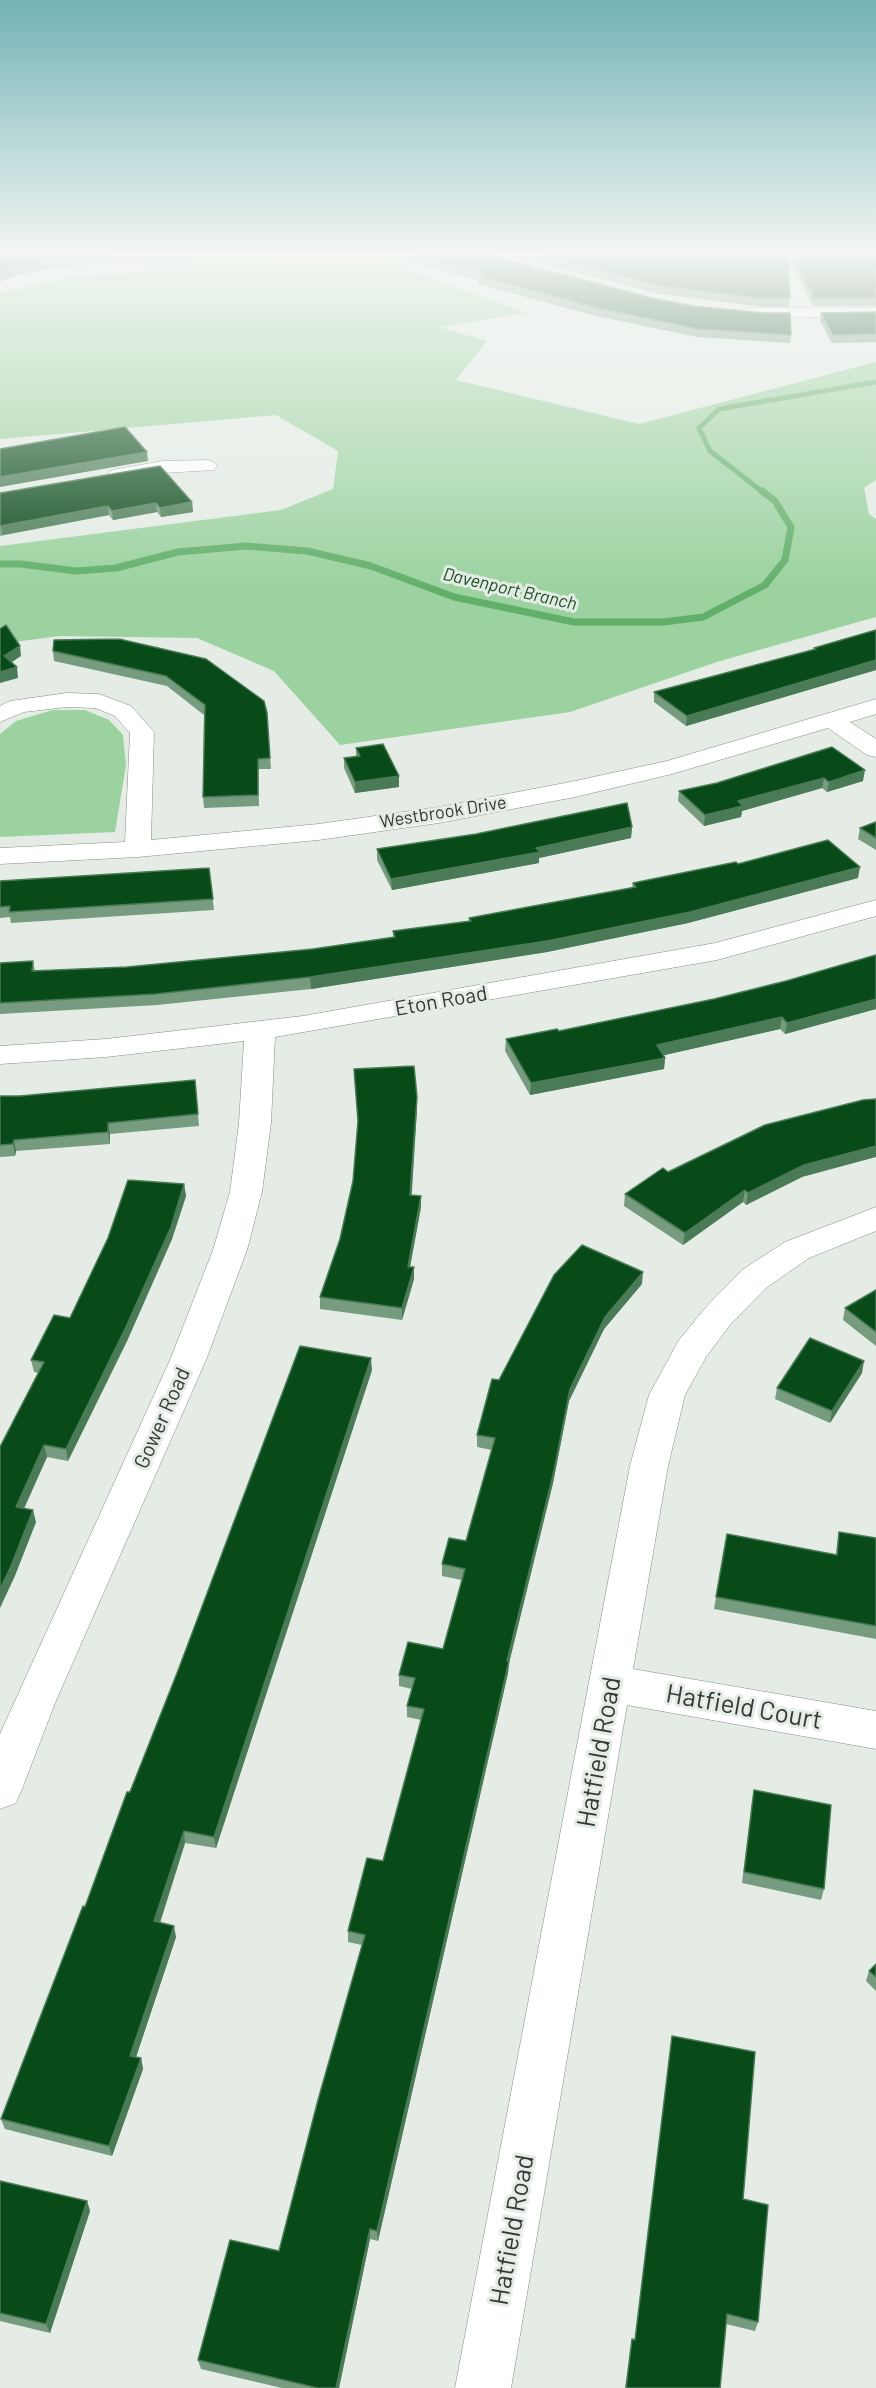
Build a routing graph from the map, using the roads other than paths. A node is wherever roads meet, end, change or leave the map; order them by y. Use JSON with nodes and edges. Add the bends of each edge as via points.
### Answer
{"nodes":[{"id":1,"x":207,"y":466,"type":"dead end"},
{"id":2,"x":95,"y":479,"type":"edge"},
{"id":3,"x":876,"y":706,"type":"edge"},
{"id":4,"x":0,"y":715,"type":"edge"},
{"id":5,"x":832,"y":720,"type":"junction"},
{"id":6,"x":876,"y":750,"type":"edge"},
{"id":7,"x":138,"y":849,"type":"junction"},
{"id":8,"x":0,"y":856,"type":"edge"},
{"id":9,"x":876,"y":908,"type":"edge"},
{"id":10,"x":260,"y":1029,"type":"junction"},
{"id":11,"x":0,"y":1054,"type":"edge"},
{"id":12,"x":876,"y":1218,"type":"edge"},
{"id":13,"x":612,"y":1684,"type":"junction"},
{"id":14,"x":876,"y":1731,"type":"edge"},
{"id":15,"x":0,"y":1789,"type":"edge"},
{"id":16,"x":483,"y":2388,"type":"edge"}],
"edges":[{"from":1,"to":2,"type":"street","via":[[164,467]]},
{"from":3,"to":5,"type":"street","name":"Westbrook Drive"},
{"from":4,"to":7,"type":"street","via":[[18,706],[67,700],[99,701],[123,711],[142,732]]},
{"from":5,"to":6,"type":"street"},
{"from":5,"to":7,"type":"street","name":"Westbrook Drive","via":[[672,767],[473,808],[318,832]]},
{"from":7,"to":8,"type":"street","name":"Westbrook Drive"},
{"from":9,"to":10,"type":"street","name":"Eton Road","via":[[717,951],[315,1023]]},
{"from":10,"to":11,"type":"street","name":"Eton Road","via":[[105,1048]]},
{"from":10,"to":15,"type":"street","name":"Gower Road","via":[[255,1123],[246,1192],[230,1250],[188,1360],[34,1703]]},
{"from":12,"to":13,"type":"street","name":"Hatfield Road","via":[[797,1250],[754,1279],[692,1350],[667,1395],[649,1466]]},
{"from":13,"to":14,"type":"street","name":"Hatfield Court"},
{"from":13,"to":16,"type":"street","name":"Hatfield Road"}]}
